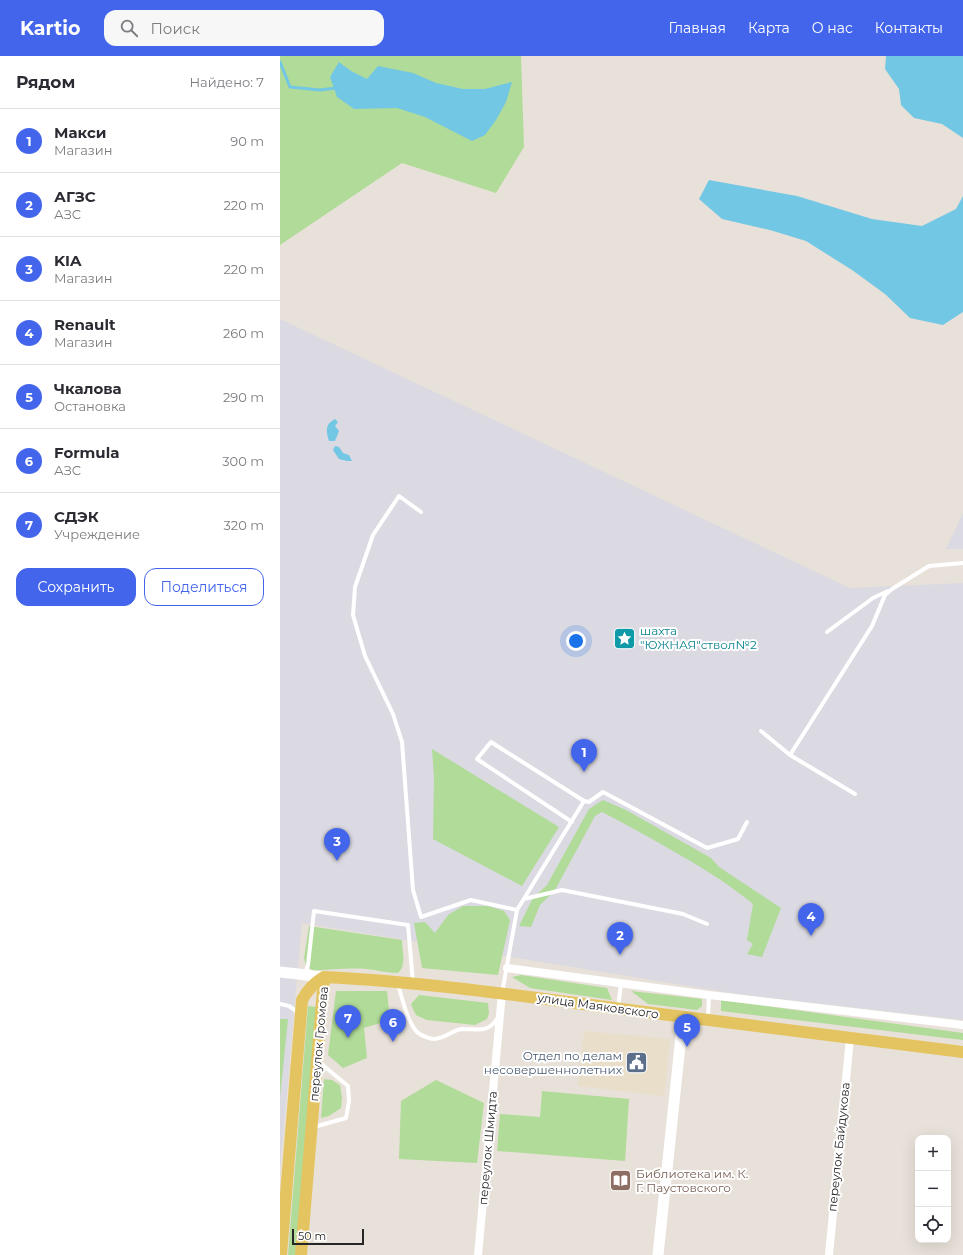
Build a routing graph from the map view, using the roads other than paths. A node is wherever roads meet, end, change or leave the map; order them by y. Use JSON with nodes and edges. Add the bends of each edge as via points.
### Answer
{"nodes":[{"id":1,"x":421,"y":512,"type":"dead end"},
{"id":2,"x":963,"y":563,"type":"edge"},
{"id":3,"x":892,"y":589,"type":"junction"},
{"id":4,"x":827,"y":632,"type":"dead end"},
{"id":5,"x":761,"y":731,"type":"dead end"},
{"id":6,"x":790,"y":755,"type":"junction"},
{"id":7,"x":855,"y":794,"type":"dead end"},
{"id":8,"x":584,"y":801,"type":"junction"},
{"id":9,"x":572,"y":822,"type":"junction"},
{"id":10,"x":748,"y":822,"type":"dead end"},
{"id":11,"x":524,"y":898,"type":"junction"},
{"id":12,"x":518,"y":910,"type":"junction"},
{"id":13,"x":707,"y":924,"type":"dead end"},
{"id":14,"x":507,"y":968,"type":"junction"},
{"id":15,"x":280,"y":973,"type":"edge"},
{"id":16,"x":304,"y":975,"type":"junction"},
{"id":17,"x":324,"y":977,"type":"junction"},
{"id":18,"x":397,"y":982,"type":"junction"},
{"id":19,"x":413,"y":983,"type":"junction"},
{"id":20,"x":621,"y":983,"type":"junction"},
{"id":21,"x":502,"y":993,"type":"junction"},
{"id":22,"x":709,"y":995,"type":"junction"},
{"id":23,"x":280,"y":1004,"type":"edge"},
{"id":24,"x":618,"y":1008,"type":"junction"},
{"id":25,"x":300,"y":1013,"type":"junction"},
{"id":26,"x":500,"y":1015,"type":"junction"},
{"id":27,"x":683,"y":1017,"type":"junction"},
{"id":28,"x":708,"y":1020,"type":"junction"},
{"id":29,"x":963,"y":1025,"type":"edge"},
{"id":30,"x":850,"y":1038,"type":"junction"},
{"id":31,"x":963,"y":1052,"type":"edge"},
{"id":32,"x":317,"y":1061,"type":"junction"},
{"id":33,"x":311,"y":1128,"type":"junction"},
{"id":34,"x":281,"y":1255,"type":"edge"},
{"id":35,"x":301,"y":1255,"type":"edge"},
{"id":36,"x":478,"y":1255,"type":"edge"},
{"id":37,"x":658,"y":1255,"type":"edge"},
{"id":38,"x":828,"y":1255,"type":"edge"}],
"edges":[{"from":1,"to":12,"type":"lane","via":[[399,496],[393,505],[374,535],[356,587],[353,616],[365,656],[393,714],[402,742],[413,890],[421,917],[471,900]]},
{"from":2,"to":3,"type":"lane","via":[[929,566]]},
{"from":3,"to":4,"type":"lane","via":[[873,598]]},
{"from":3,"to":6,"type":"lane","via":[[885,595],[872,626]]},
{"from":5,"to":6,"type":"lane"},
{"from":6,"to":7,"type":"lane"},
{"from":8,"to":9,"type":"lane"},
{"from":8,"to":9,"type":"lane","via":[[491,742],[477,760]]},
{"from":8,"to":10,"type":"lane","via":[[589,802],[603,792],[707,848],[738,838]]},
{"from":9,"to":11,"type":"lane"},
{"from":11,"to":12,"type":"lane"},
{"from":11,"to":13,"type":"lane","via":[[562,890],[683,914]]},
{"from":12,"to":14,"type":"lane"},
{"from":14,"to":20,"type":"street"},
{"from":14,"to":21,"type":"lane"},
{"from":15,"to":16,"type":"street","name":"улица Маяковского"},
{"from":16,"to":17,"type":"street","name":"улица Маяковского"},
{"from":16,"to":19,"type":"lane","via":[[308,965],[314,911],[408,925]]},
{"from":17,"to":18,"type":"main road","name":"улица Маяковского"},
{"from":17,"to":25,"type":"main road","name":"переулок Громова","via":[[308,989],[302,1000]]},
{"from":17,"to":32,"type":"main road","name":"переулок Громова"},
{"from":18,"to":19,"type":"main road","name":"улица Маяковского"},
{"from":18,"to":26,"type":"lane","via":[[418,1033],[433,1039],[447,1036],[457,1030],[488,1029]]},
{"from":19,"to":21,"type":"main road","name":"улица Маяковского"},
{"from":20,"to":22,"type":"street"},
{"from":20,"to":24,"type":"lane"},
{"from":21,"to":24,"type":"main road","name":"улица Маяковского"},
{"from":21,"to":26,"type":"street","name":"переулок Шмидта"},
{"from":22,"to":28,"type":"lane"},
{"from":22,"to":29,"type":"street"},
{"from":23,"to":25,"type":"lane"},
{"from":24,"to":27,"type":"main road","name":"улица Маяковского"},
{"from":25,"to":34,"type":"main road","name":"переулок Громова"},
{"from":26,"to":36,"type":"street","name":"переулок Шмидта"},
{"from":27,"to":28,"type":"main road","name":"улица Маяковского"},
{"from":27,"to":37,"type":"street"},
{"from":28,"to":30,"type":"main road","name":"улица Маяковского"},
{"from":30,"to":31,"type":"main road","name":"улица Маяковского"},
{"from":30,"to":38,"type":"street","name":"переулок Байдукова"},
{"from":32,"to":33,"type":"main road","name":"переулок Громова"},
{"from":32,"to":33,"type":"lane","via":[[348,1086],[349,1101],[346,1118]]},
{"from":33,"to":35,"type":"main road","name":"переулок Громова"}]}
